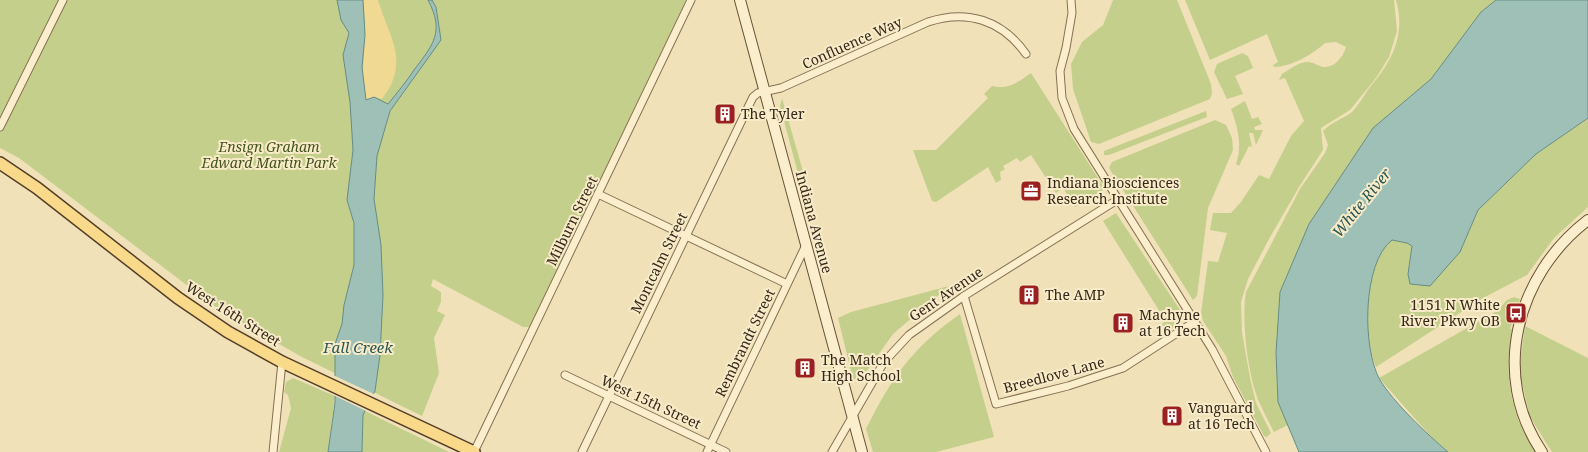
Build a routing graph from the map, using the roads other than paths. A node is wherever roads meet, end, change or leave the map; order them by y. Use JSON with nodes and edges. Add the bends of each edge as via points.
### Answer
{"nodes":[{"id":1,"x":64,"y":0,"type":"edge"},
{"id":2,"x":691,"y":0,"type":"edge"},
{"id":3,"x":740,"y":0,"type":"edge"},
{"id":4,"x":1071,"y":0,"type":"edge"},
{"id":5,"x":1026,"y":54,"type":"dead end"},
{"id":6,"x":765,"y":92,"type":"junction"},
{"id":7,"x":0,"y":127,"type":"edge"},
{"id":8,"x":0,"y":163,"type":"edge"},
{"id":9,"x":598,"y":194,"type":"junction"},
{"id":10,"x":1117,"y":200,"type":"junction"},
{"id":11,"x":1588,"y":220,"type":"edge"},
{"id":12,"x":686,"y":236,"type":"junction"},
{"id":13,"x":806,"y":245,"type":"junction"},
{"id":14,"x":787,"y":284,"type":"junction"},
{"id":15,"x":964,"y":296,"type":"junction"},
{"id":16,"x":1194,"y":322,"type":"junction"},
{"id":17,"x":282,"y":362,"type":"junction"},
{"id":18,"x":565,"y":375,"type":"dead end"},
{"id":19,"x":609,"y":396,"type":"junction"},
{"id":20,"x":852,"y":417,"type":"junction"},
{"id":21,"x":710,"y":444,"type":"junction"},
{"id":22,"x":273,"y":452,"type":"edge"},
{"id":23,"x":474,"y":452,"type":"edge"},
{"id":24,"x":582,"y":452,"type":"edge"},
{"id":25,"x":707,"y":452,"type":"edge"},
{"id":26,"x":726,"y":452,"type":"edge"},
{"id":27,"x":832,"y":452,"type":"edge"},
{"id":28,"x":862,"y":452,"type":"edge"},
{"id":29,"x":1266,"y":452,"type":"edge"},
{"id":30,"x":1542,"y":452,"type":"edge"}],
"edges":[{"from":1,"to":7,"type":"street"},
{"from":2,"to":9,"type":"street","name":"Milburn Street"},
{"from":3,"to":6,"type":"main road","name":"Indiana Avenue"},
{"from":4,"to":10,"type":"street","via":[[1072,13],[1060,71],[1062,98],[1074,129]]},
{"from":5,"to":6,"type":"street","name":"Confluence Way","via":[[1009,34],[986,21],[949,16]]},
{"from":6,"to":12,"type":"street","name":"Montcalm Street","via":[[753,97]]},
{"from":6,"to":13,"type":"main road","name":"Indiana Avenue"},
{"from":8,"to":17,"type":"main road","name":"West 16th Street","via":[[178,298],[228,332]]},
{"from":9,"to":12,"type":"street"},
{"from":9,"to":23,"type":"street","name":"Milburn Street"},
{"from":10,"to":15,"type":"street","name":"Gent Avenue"},
{"from":10,"to":16,"type":"street"},
{"from":11,"to":30,"type":"main road","via":[[1568,237],[1537,276],[1516,336],[1514,368],[1518,400]]},
{"from":12,"to":14,"type":"street"},
{"from":12,"to":19,"type":"street","name":"Montcalm Street"},
{"from":13,"to":14,"type":"street","name":"Rembrandt Street"},
{"from":13,"to":20,"type":"main road","name":"Indiana Avenue"},
{"from":14,"to":21,"type":"street","name":"Rembrandt Street"},
{"from":15,"to":16,"type":"street","name":"Breedlove Lane","via":[[996,404],[1123,368]]},
{"from":15,"to":20,"type":"street","name":"Gent Avenue","via":[[895,348]]},
{"from":16,"to":29,"type":"street","via":[[1212,349]]},
{"from":17,"to":22,"type":"street"},
{"from":17,"to":23,"type":"main road","name":"West 16th Street"},
{"from":18,"to":19,"type":"street","name":"West 15th Street"},
{"from":19,"to":21,"type":"street","name":"West 15th Street"},
{"from":19,"to":24,"type":"street","name":"Montcalm Street"},
{"from":20,"to":27,"type":"street","name":"Gent Avenue"},
{"from":20,"to":28,"type":"main road","name":"Indiana Avenue"},
{"from":21,"to":25,"type":"street","name":"Rembrandt Street"},
{"from":21,"to":26,"type":"street","name":"West 15th Street"}]}
